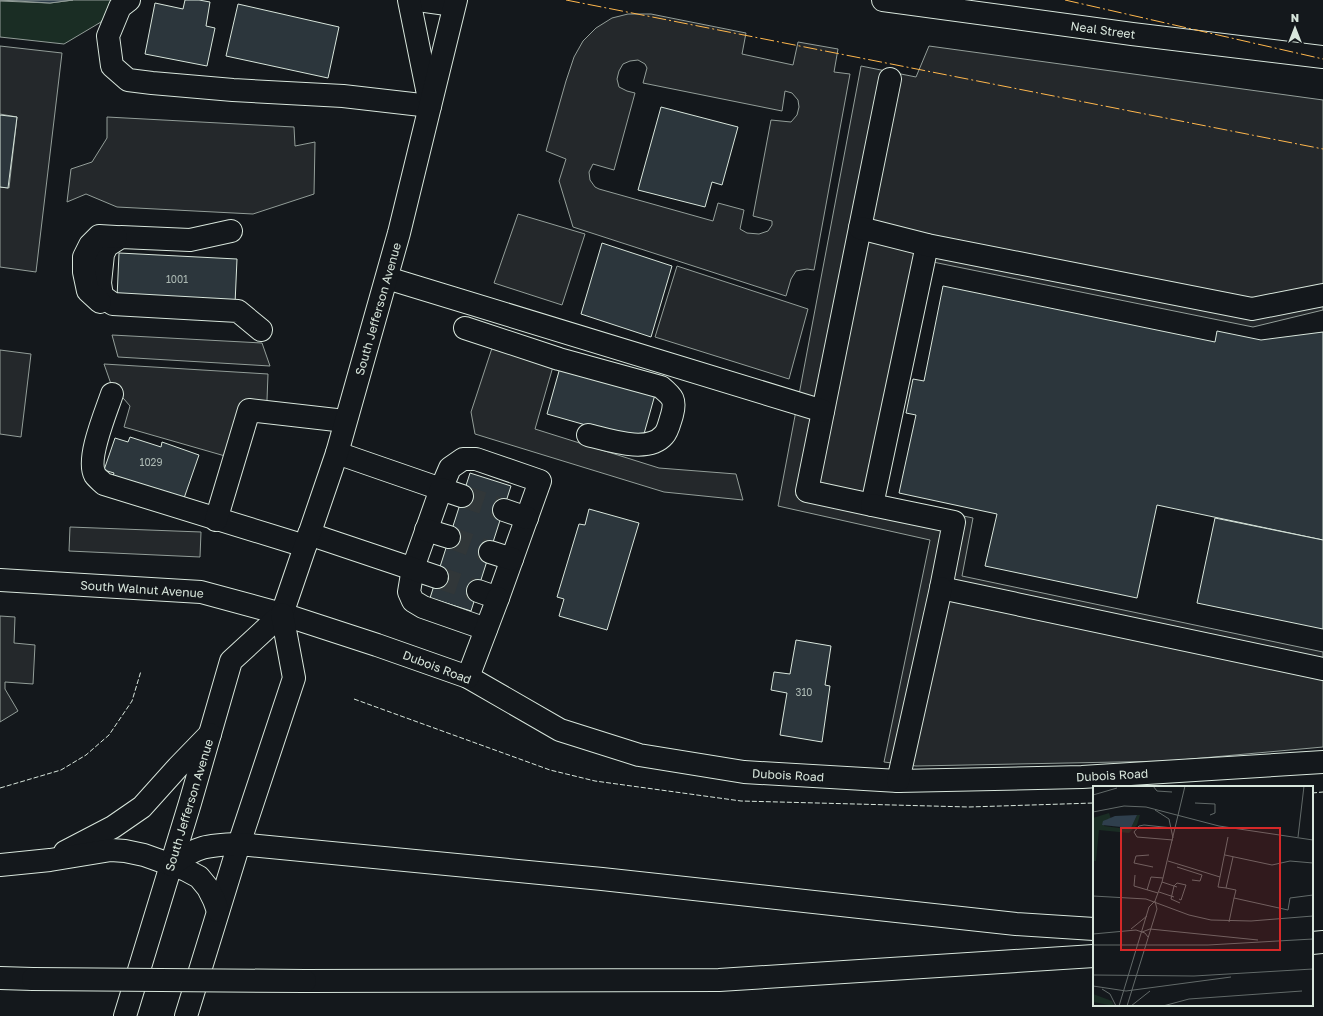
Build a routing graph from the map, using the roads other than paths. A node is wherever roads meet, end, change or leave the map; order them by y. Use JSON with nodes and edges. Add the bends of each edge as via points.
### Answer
{"nodes":[{"id":1,"x":130,"y":0,"type":"edge"},
{"id":2,"x":409,"y":0,"type":"edge"},
{"id":3,"x":418,"y":0,"type":"edge"},
{"id":4,"x":883,"y":0,"type":"edge"},
{"id":5,"x":455,"y":2,"type":"edge"},
{"id":6,"x":1323,"y":57,"type":"edge"},
{"id":7,"x":890,"y":79,"type":"dead end"},
{"id":8,"x":430,"y":106,"type":"junction"},
{"id":9,"x":860,"y":228,"type":"junction"},
{"id":10,"x":231,"y":231,"type":"dead end"},
{"id":11,"x":927,"y":245,"type":"junction"},
{"id":12,"x":387,"y":278,"type":"junction"},
{"id":13,"x":1323,"y":295,"type":"edge"},
{"id":14,"x":465,"y":328,"type":"dead end"},
{"id":15,"x":261,"y":330,"type":"dead end"},
{"id":16,"x":112,"y":394,"type":"dead end"},
{"id":17,"x":823,"y":412,"type":"junction"},
{"id":18,"x":345,"y":421,"type":"junction"},
{"id":19,"x":588,"y":436,"type":"dead end"},
{"id":20,"x":337,"y":453,"type":"junction"},
{"id":21,"x":441,"y":489,"type":"junction"},
{"id":22,"x":462,"y":496,"type":"tunnel mouth"},
{"id":23,"x":872,"y":505,"type":"junction"},
{"id":24,"x":504,"y":510,"type":"tunnel mouth"},
{"id":25,"x":527,"y":518,"type":"junction"},
{"id":26,"x":216,"y":520,"type":"junction"},
{"id":27,"x":426,"y":530,"type":"junction"},
{"id":28,"x":449,"y":538,"type":"tunnel mouth"},
{"id":29,"x":307,"y":540,"type":"junction"},
{"id":30,"x":490,"y":552,"type":"tunnel mouth"},
{"id":31,"x":512,"y":559,"type":"junction"},
{"id":32,"x":413,"y":568,"type":"junction"},
{"id":33,"x":437,"y":576,"type":"tunnel mouth"},
{"id":34,"x":0,"y":580,"type":"edge"},
{"id":35,"x":940,"y":588,"type":"junction"},
{"id":36,"x":478,"y":591,"type":"tunnel mouth"},
{"id":37,"x":498,"y":598,"type":"junction"},
{"id":38,"x":282,"y":614,"type":"junction"},
{"id":39,"x":486,"y":628,"type":"junction"},
{"id":40,"x":1323,"y":669,"type":"edge"},
{"id":41,"x":468,"y":677,"type":"junction"},
{"id":42,"x":210,"y":734,"type":"junction"},
{"id":43,"x":1323,"y":762,"type":"edge"},
{"id":44,"x":898,"y":781,"type":"junction"},
{"id":45,"x":238,"y":844,"type":"junction"},
{"id":46,"x":50,"y":860,"type":"junction"},
{"id":47,"x":172,"y":865,"type":"junction"},
{"id":48,"x":0,"y":866,"type":"edge"},
{"id":49,"x":218,"y":912,"type":"junction"},
{"id":50,"x":1093,"y":929,"type":"edge"},
{"id":51,"x":1093,"y":956,"type":"edge"},
{"id":52,"x":0,"y":978,"type":"edge"},
{"id":53,"x":125,"y":1016,"type":"edge"},
{"id":54,"x":186,"y":1016,"type":"edge"}],
"edges":[{"from":1,"to":8,"type":"main road","via":[[120,7],[108,36],[112,66],[128,80],[343,96]]},
{"from":2,"to":8,"type":"main road"},
{"from":3,"to":5,"type":"main road"},
{"from":4,"to":6,"type":"main road","name":"Neal Street"},
{"from":5,"to":8,"type":"main road","name":"South Jefferson Avenue"},
{"from":7,"to":9,"type":"main road"},
{"from":8,"to":12,"type":"main road","name":"South Jefferson Avenue"},
{"from":9,"to":11,"type":"main road"},
{"from":9,"to":17,"type":"main road"},
{"from":10,"to":15,"type":"main road","via":[[190,240],[121,237],[107,246],[103,254],[100,283],[102,296],[113,304],[238,311]]},
{"from":11,"to":13,"type":"main road","via":[[1252,309]]},
{"from":11,"to":23,"type":"main road"},
{"from":12,"to":17,"type":"main road"},
{"from":12,"to":18,"type":"main road","name":"South Jefferson Avenue"},
{"from":14,"to":19,"type":"main road","via":[[559,359],[661,388],[672,397],[674,406],[665,435],[653,444],[640,446]]},
{"from":16,"to":26,"type":"main road","via":[[93,452],[92,464],[95,474],[104,484]]},
{"from":17,"to":23,"type":"main road","via":[[807,491]]},
{"from":18,"to":20,"type":"main road","name":"South Jefferson Avenue"},
{"from":18,"to":26,"type":"main road","via":[[249,410]]},
{"from":20,"to":21,"type":"main road"},
{"from":20,"to":29,"type":"main road","name":"South Jefferson Avenue"},
{"from":21,"to":22,"type":"main road"},
{"from":21,"to":25,"type":"main road","via":[[450,468],[463,459],[476,459],[540,481]]},
{"from":21,"to":27,"type":"main road"},
{"from":23,"to":35,"type":"main road","via":[[954,522]]},
{"from":24,"to":25,"type":"main road"},
{"from":25,"to":31,"type":"main road"},
{"from":26,"to":29,"type":"main road"},
{"from":27,"to":28,"type":"main road"},
{"from":27,"to":32,"type":"main road"},
{"from":29,"to":32,"type":"main road"},
{"from":29,"to":38,"type":"main road","name":"South Jefferson Avenue"},
{"from":30,"to":31,"type":"main road"},
{"from":31,"to":37,"type":"main road"},
{"from":32,"to":33,"type":"main road"},
{"from":32,"to":39,"type":"main road","via":[[409,592],[413,601],[422,607]]},
{"from":34,"to":38,"type":"main road","name":"South Walnut Avenue","via":[[201,592]]},
{"from":35,"to":40,"type":"main road"},
{"from":35,"to":44,"type":"main road"},
{"from":36,"to":37,"type":"main road"},
{"from":37,"to":39,"type":"main road"},
{"from":38,"to":41,"type":"main road","name":"Dubois Road"},
{"from":38,"to":42,"type":"main road","name":"South Jefferson Avenue","via":[[231,661]]},
{"from":38,"to":45,"type":"main road","via":[[294,678]]},
{"from":39,"to":41,"type":"main road"},
{"from":41,"to":44,"type":"main road","name":"Dubois Road","via":[[560,730],[640,755],[744,772]]},
{"from":42,"to":46,"type":"main road","via":[[142,807],[113,827]]},
{"from":42,"to":47,"type":"main road","name":"South Jefferson Avenue"},
{"from":43,"to":44,"type":"main road","name":"Dubois Road","via":[[1082,777]]},
{"from":45,"to":47,"type":"main road","via":[[197,849]]},
{"from":45,"to":49,"type":"main road"},
{"from":45,"to":50,"type":"main road","via":[[610,880],[1016,924]]},
{"from":46,"to":47,"type":"main road","via":[[111,850],[144,855]]},
{"from":46,"to":48,"type":"main road"},
{"from":47,"to":49,"type":"main road","via":[[199,877],[208,888]]},
{"from":47,"to":53,"type":"main road","name":"South Jefferson Avenue"},
{"from":49,"to":54,"type":"main road"},
{"from":51,"to":52,"type":"main road","bridge":true,"via":[[719,980],[305,981]]}]}
